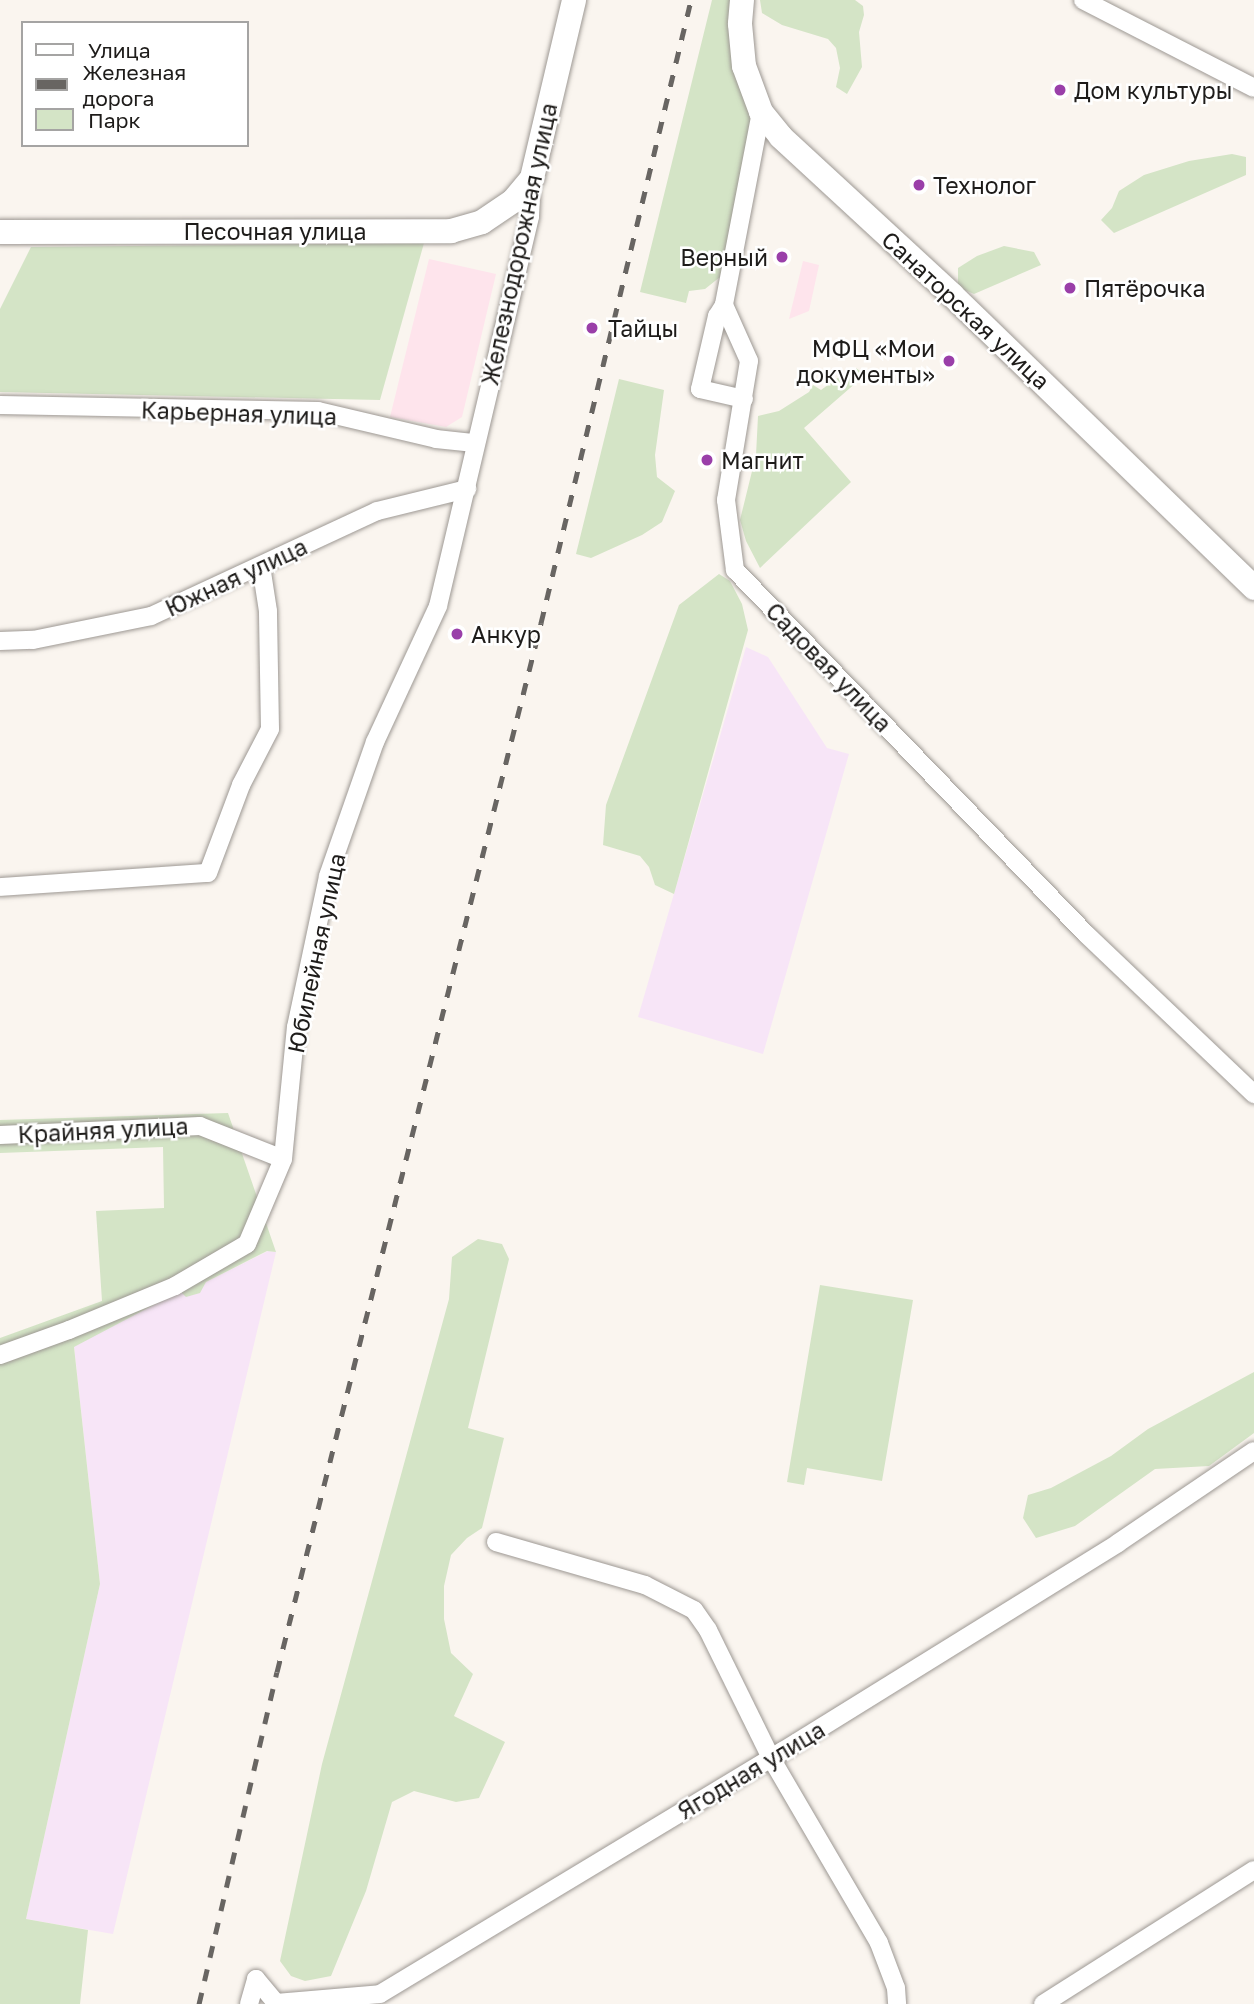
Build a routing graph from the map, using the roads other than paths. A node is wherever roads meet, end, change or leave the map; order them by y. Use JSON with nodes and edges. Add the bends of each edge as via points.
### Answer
{"nodes":[{"id":1,"x":574,"y":0,"type":"edge"},
{"id":2,"x":741,"y":0,"type":"edge"},
{"id":3,"x":1083,"y":0,"type":"edge"},
{"id":4,"x":1254,"y":88,"type":"edge"},
{"id":5,"x":761,"y":112,"type":"junction"},
{"id":6,"x":532,"y":178,"type":"junction"},
{"id":7,"x":0,"y":232,"type":"edge"},
{"id":8,"x":724,"y":304,"type":"junction"},
{"id":9,"x":744,"y":399,"type":"junction"},
{"id":10,"x":0,"y":405,"type":"edge"},
{"id":11,"x":475,"y":443,"type":"junction"},
{"id":12,"x":467,"y":489,"type":"junction"},
{"id":13,"x":261,"y":566,"type":"junction"},
{"id":14,"x":1254,"y":588,"type":"edge"},
{"id":15,"x":0,"y":641,"type":"edge"},
{"id":16,"x":0,"y":887,"type":"edge"},
{"id":17,"x":1254,"y":1094,"type":"edge"},
{"id":18,"x":0,"y":1135,"type":"edge"},
{"id":19,"x":283,"y":1159,"type":"junction"},
{"id":20,"x":0,"y":1355,"type":"edge"},
{"id":21,"x":1254,"y":1451,"type":"edge"},
{"id":22,"x":496,"y":1542,"type":"dead end"},
{"id":23,"x":771,"y":1758,"type":"junction"},
{"id":24,"x":1254,"y":1870,"type":"edge"},
{"id":25,"x":249,"y":2004,"type":"edge"},
{"id":26,"x":897,"y":2004,"type":"edge"},
{"id":27,"x":1043,"y":2004,"type":"edge"}],
"edges":[{"from":1,"to":6,"type":"street","name":"Железнодорожная улица"},
{"from":2,"to":5,"type":"street","name":"Санаторская улица","via":[[744,66]]},
{"from":3,"to":4,"type":"street"},
{"from":5,"to":8,"type":"street"},
{"from":5,"to":14,"type":"street","name":"Санаторская улица","via":[[781,137],[952,295]]},
{"from":6,"to":7,"type":"street","name":"Песочная улица","via":[[513,201],[493,215],[451,230]]},
{"from":6,"to":11,"type":"street","name":"Железнодорожная улица","via":[[530,216]]},
{"from":8,"to":9,"type":"street","name":"Садовая улица","via":[[749,361]]},
{"from":8,"to":9,"type":"street","via":[[700,389]]},
{"from":9,"to":17,"type":"street","name":"Садовая улица","via":[[726,500],[735,570],[1087,935]]},
{"from":10,"to":11,"type":"street","name":"Карьерная улица","via":[[318,411],[436,439]]},
{"from":11,"to":12,"type":"street","name":"Железнодорожная улица"},
{"from":12,"to":13,"type":"street","name":"Южная улица","via":[[377,511]]},
{"from":12,"to":19,"type":"street","name":"Юбилейная улица","via":[[438,606],[375,742],[328,876],[296,1027]]},
{"from":13,"to":15,"type":"street","name":"Южная улица","via":[[151,615],[33,640]]},
{"from":13,"to":16,"type":"street","via":[[268,611],[270,729],[241,785],[208,873]]},
{"from":18,"to":19,"type":"street","name":"Крайняя улица","via":[[200,1126]]},
{"from":19,"to":20,"type":"street","name":"Юбилейная улица","via":[[247,1244],[175,1286]]},
{"from":21,"to":23,"type":"street","name":"Ягодная улица","via":[[1118,1544]]},
{"from":22,"to":23,"type":"street","via":[[645,1585],[694,1610]]},
{"from":23,"to":25,"type":"street","name":"Ягодная улица","via":[[380,1994],[276,2003],[256,1979]]},
{"from":23,"to":26,"type":"street","via":[[879,1943],[896,1988]]},
{"from":24,"to":27,"type":"street"}]}
